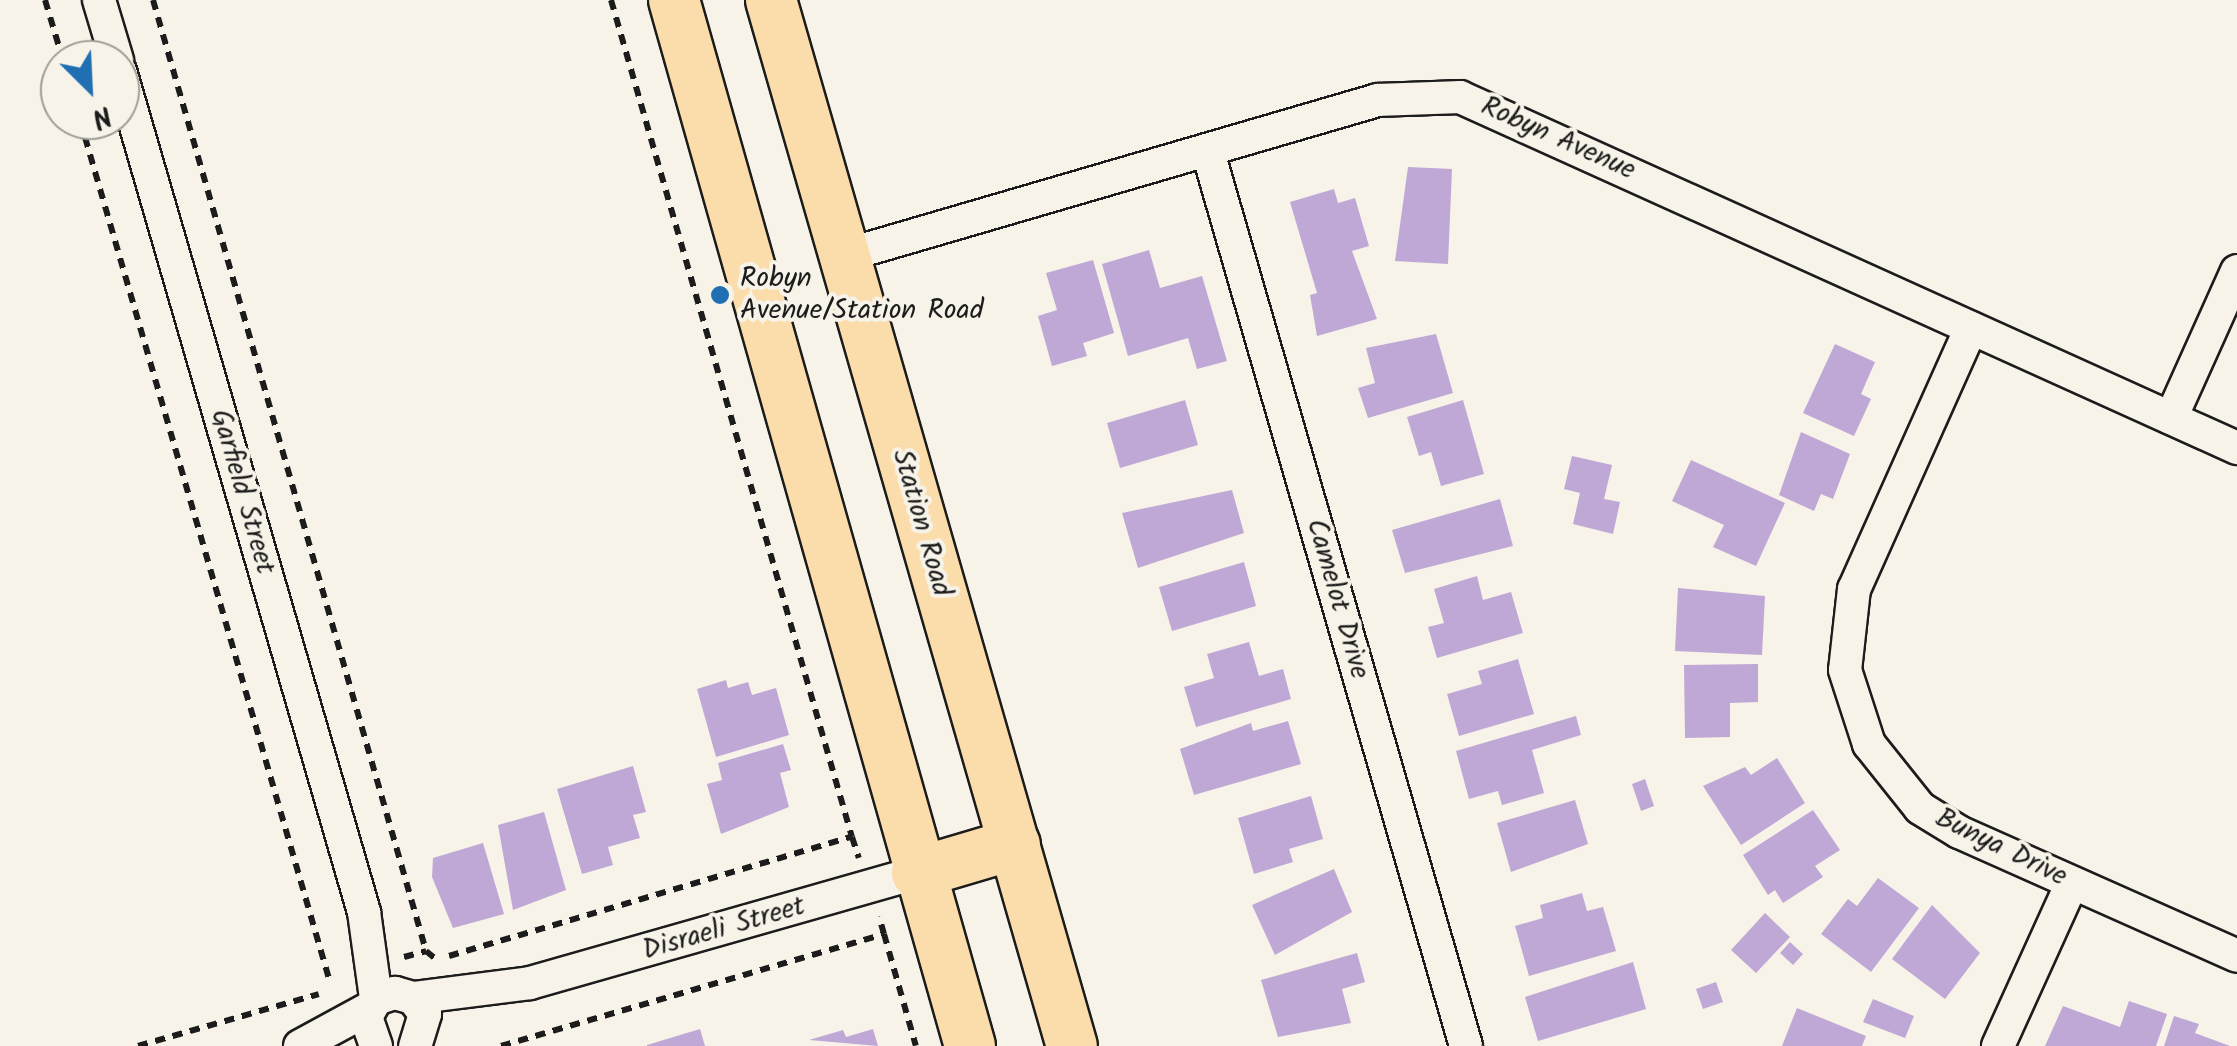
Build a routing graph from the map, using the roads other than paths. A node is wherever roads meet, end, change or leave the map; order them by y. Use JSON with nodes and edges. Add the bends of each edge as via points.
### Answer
{"nodes":[{"id":1,"x":99,"y":0,"type":"edge"},
{"id":2,"x":674,"y":0,"type":"edge"},
{"id":3,"x":772,"y":0,"type":"edge"},
{"id":4,"x":111,"y":40,"type":"edge"},
{"id":5,"x":140,"y":140,"type":"edge"},
{"id":6,"x":1208,"y":152,"type":"junction"},
{"id":7,"x":844,"y":256,"type":"junction"},
{"id":8,"x":2237,"y":271,"type":"edge"},
{"id":9,"x":1971,"y":328,"type":"junction"},
{"id":10,"x":2170,"y":418,"type":"junction"},
{"id":11,"x":2237,"y":448,"type":"edge"},
{"id":12,"x":1014,"y":844,"type":"junction"},
{"id":13,"x":917,"y":872,"type":"junction"},
{"id":14,"x":2072,"y":883,"type":"junction"},
{"id":15,"x":2237,"y":956,"type":"edge"},
{"id":16,"x":530,"y":983,"type":"junction"},
{"id":17,"x":391,"y":1000,"type":"junction"},
{"id":18,"x":420,"y":1041,"type":"edge"},
{"id":19,"x":300,"y":1046,"type":"edge"},
{"id":20,"x":374,"y":1046,"type":"edge"},
{"id":21,"x":970,"y":1046,"type":"edge"},
{"id":22,"x":1072,"y":1046,"type":"edge"},
{"id":23,"x":1466,"y":1046,"type":"edge"},
{"id":24,"x":1998,"y":1046,"type":"edge"}],
"edges":[{"from":1,"to":4,"type":"street"},
{"from":2,"to":13,"type":"main road"},
{"from":3,"to":7,"type":"main road","name":"Station Road"},
{"from":5,"to":17,"type":"street","name":"Garfield Street"},
{"from":6,"to":7,"type":"street","name":"Robyn Avenue"},
{"from":6,"to":9,"type":"street","name":"Robyn Avenue","via":[[1378,100],[1460,97]]},
{"from":6,"to":23,"type":"street","name":"Camelot Drive"},
{"from":7,"to":12,"type":"main road","name":"Station Road"},
{"from":8,"to":10,"type":"street"},
{"from":9,"to":10,"type":"street","name":"Robyn Avenue"},
{"from":9,"to":14,"type":"street","name":"Bunya Drive","via":[[1854,590],[1846,670],[1869,744],[1920,808]]},
{"from":10,"to":11,"type":"street","name":"Robyn Avenue"},
{"from":12,"to":13,"type":"main road"},
{"from":12,"to":22,"type":"main road","name":"Station Road"},
{"from":13,"to":16,"type":"street","name":"Disraeli Street"},
{"from":13,"to":21,"type":"main road"},
{"from":14,"to":15,"type":"street","name":"Bunya Drive"},
{"from":14,"to":24,"type":"street"},
{"from":16,"to":17,"type":"street","name":"Disraeli Street"},
{"from":16,"to":18,"type":"street","name":"Disraeli Street"},
{"from":17,"to":18,"type":"street"},
{"from":17,"to":19,"type":"street","name":"Disraeli Street"},
{"from":17,"to":20,"type":"street","via":[[366,1027]]}]}
